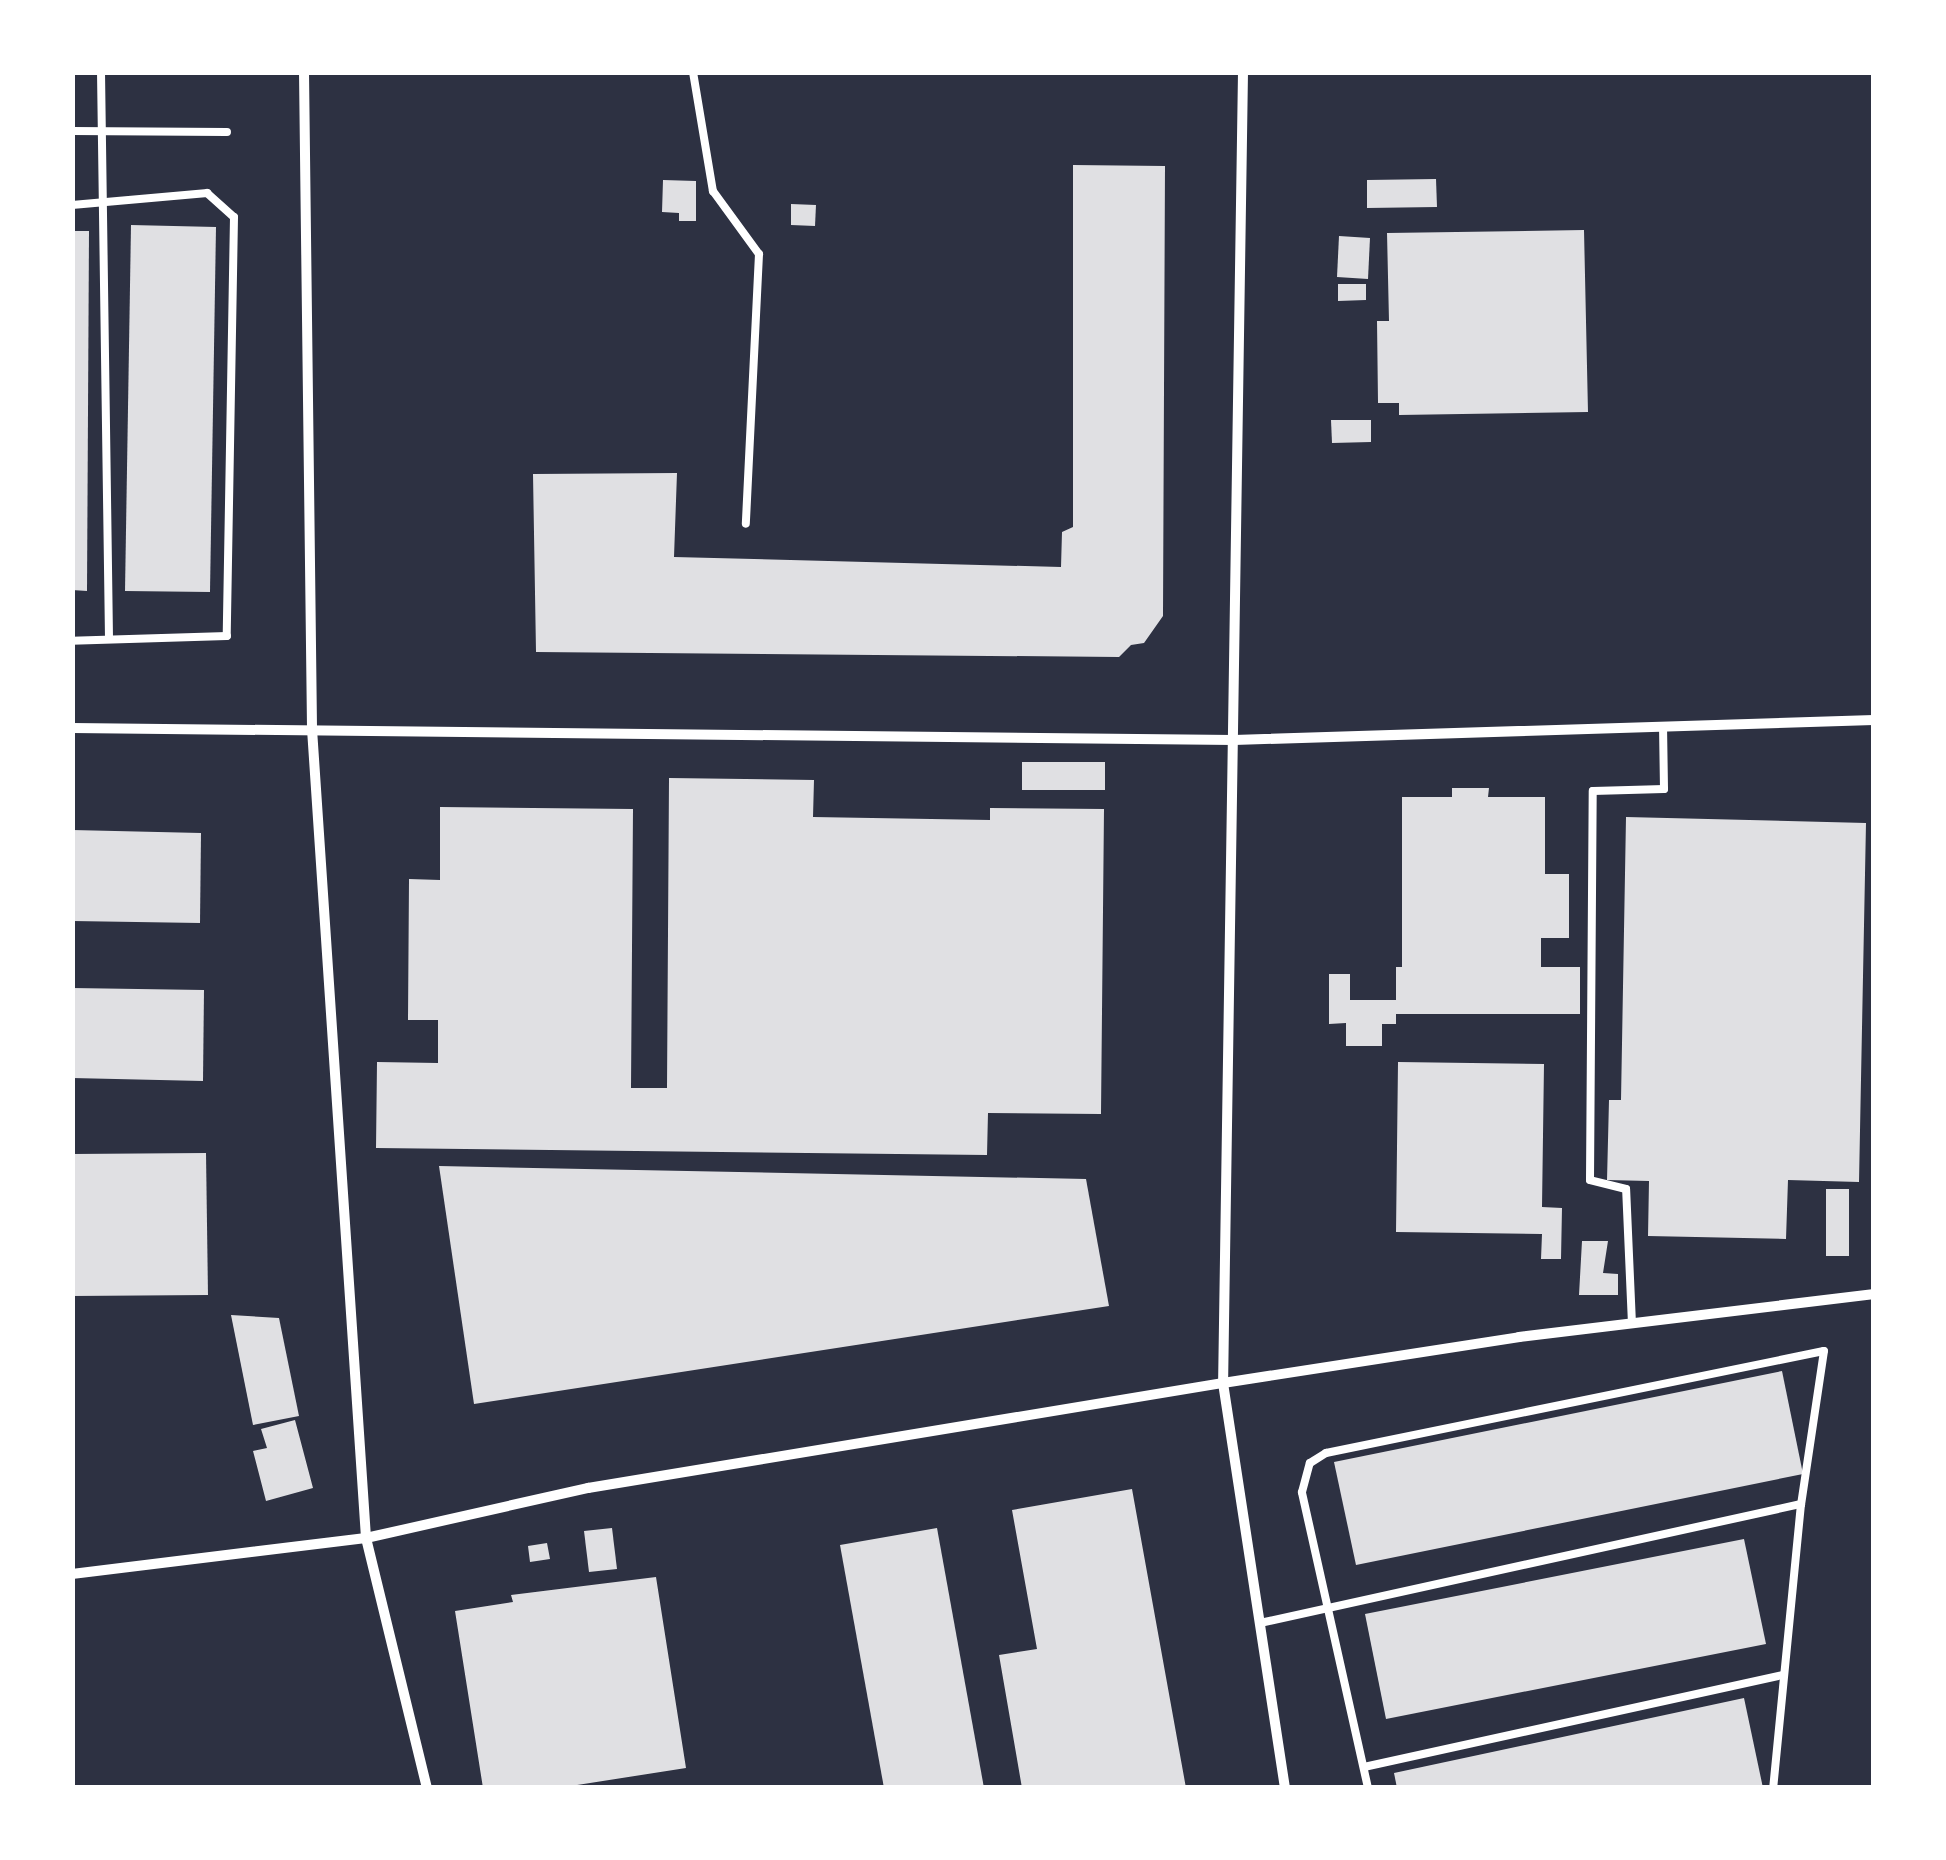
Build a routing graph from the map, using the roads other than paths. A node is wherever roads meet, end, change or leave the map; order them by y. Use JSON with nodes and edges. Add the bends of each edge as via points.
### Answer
{"nodes":[{"id":1,"x":101,"y":72,"type":"edge"},
{"id":2,"x":304,"y":72,"type":"edge"},
{"id":3,"x":693,"y":72,"type":"edge"},
{"id":4,"x":1243,"y":72,"type":"edge"},
{"id":5,"x":104,"y":130,"type":"junction"},
{"id":6,"x":72,"y":131,"type":"edge"},
{"id":7,"x":227,"y":132,"type":"dead end"},
{"id":8,"x":103,"y":202,"type":"junction"},
{"id":9,"x":72,"y":205,"type":"edge"},
{"id":10,"x":746,"y":524,"type":"dead end"},
{"id":11,"x":109,"y":640,"type":"junction"},
{"id":12,"x":72,"y":641,"type":"edge"},
{"id":13,"x":1874,"y":720,"type":"edge"},
{"id":14,"x":1662,"y":727,"type":"junction"},
{"id":15,"x":72,"y":728,"type":"edge"},
{"id":16,"x":312,"y":729,"type":"junction"},
{"id":17,"x":1234,"y":740,"type":"junction"},
{"id":18,"x":1874,"y":1294,"type":"edge"},
{"id":19,"x":1632,"y":1324,"type":"junction"},
{"id":20,"x":1223,"y":1383,"type":"junction"},
{"id":21,"x":1801,"y":1504,"type":"junction"},
{"id":22,"x":366,"y":1538,"type":"junction"},
{"id":23,"x":72,"y":1574,"type":"edge"},
{"id":24,"x":1328,"y":1610,"type":"junction"},
{"id":25,"x":1260,"y":1624,"type":"junction"},
{"id":26,"x":1783,"y":1676,"type":"junction"},
{"id":27,"x":1364,"y":1768,"type":"junction"},
{"id":28,"x":427,"y":1788,"type":"edge"},
{"id":29,"x":1285,"y":1788,"type":"edge"},
{"id":30,"x":1368,"y":1788,"type":"edge"},
{"id":31,"x":1773,"y":1788,"type":"edge"}],
"edges":[{"from":1,"to":5,"type":"lane"},
{"from":2,"to":16,"type":"street"},
{"from":3,"to":10,"type":"lane","via":[[713,191],[759,254]]},
{"from":4,"to":17,"type":"street"},
{"from":5,"to":6,"type":"lane"},
{"from":5,"to":7,"type":"lane"},
{"from":5,"to":8,"type":"lane"},
{"from":8,"to":9,"type":"lane"},
{"from":8,"to":11,"type":"lane"},
{"from":8,"to":11,"type":"lane","via":[[207,193],[234,218],[228,636]]},
{"from":11,"to":12,"type":"lane"},
{"from":13,"to":14,"type":"street"},
{"from":14,"to":17,"type":"street"},
{"from":14,"to":19,"type":"lane","via":[[1664,789],[1593,791],[1590,1180],[1626,1189]]},
{"from":15,"to":16,"type":"street"},
{"from":16,"to":17,"type":"street"},
{"from":16,"to":22,"type":"street"},
{"from":17,"to":20,"type":"street"},
{"from":18,"to":19,"type":"street"},
{"from":19,"to":20,"type":"street"},
{"from":20,"to":22,"type":"street","via":[[588,1488]]},
{"from":20,"to":25,"type":"street"},
{"from":21,"to":24,"type":"lane"},
{"from":21,"to":24,"type":"lane","via":[[1824,1351],[1317,1458],[1304,1472],[1302,1492]]},
{"from":21,"to":26,"type":"lane"},
{"from":22,"to":23,"type":"street"},
{"from":22,"to":28,"type":"street"},
{"from":24,"to":25,"type":"lane"},
{"from":24,"to":27,"type":"lane"},
{"from":25,"to":29,"type":"street"},
{"from":26,"to":27,"type":"lane"},
{"from":26,"to":31,"type":"lane"},
{"from":27,"to":30,"type":"lane"}]}
